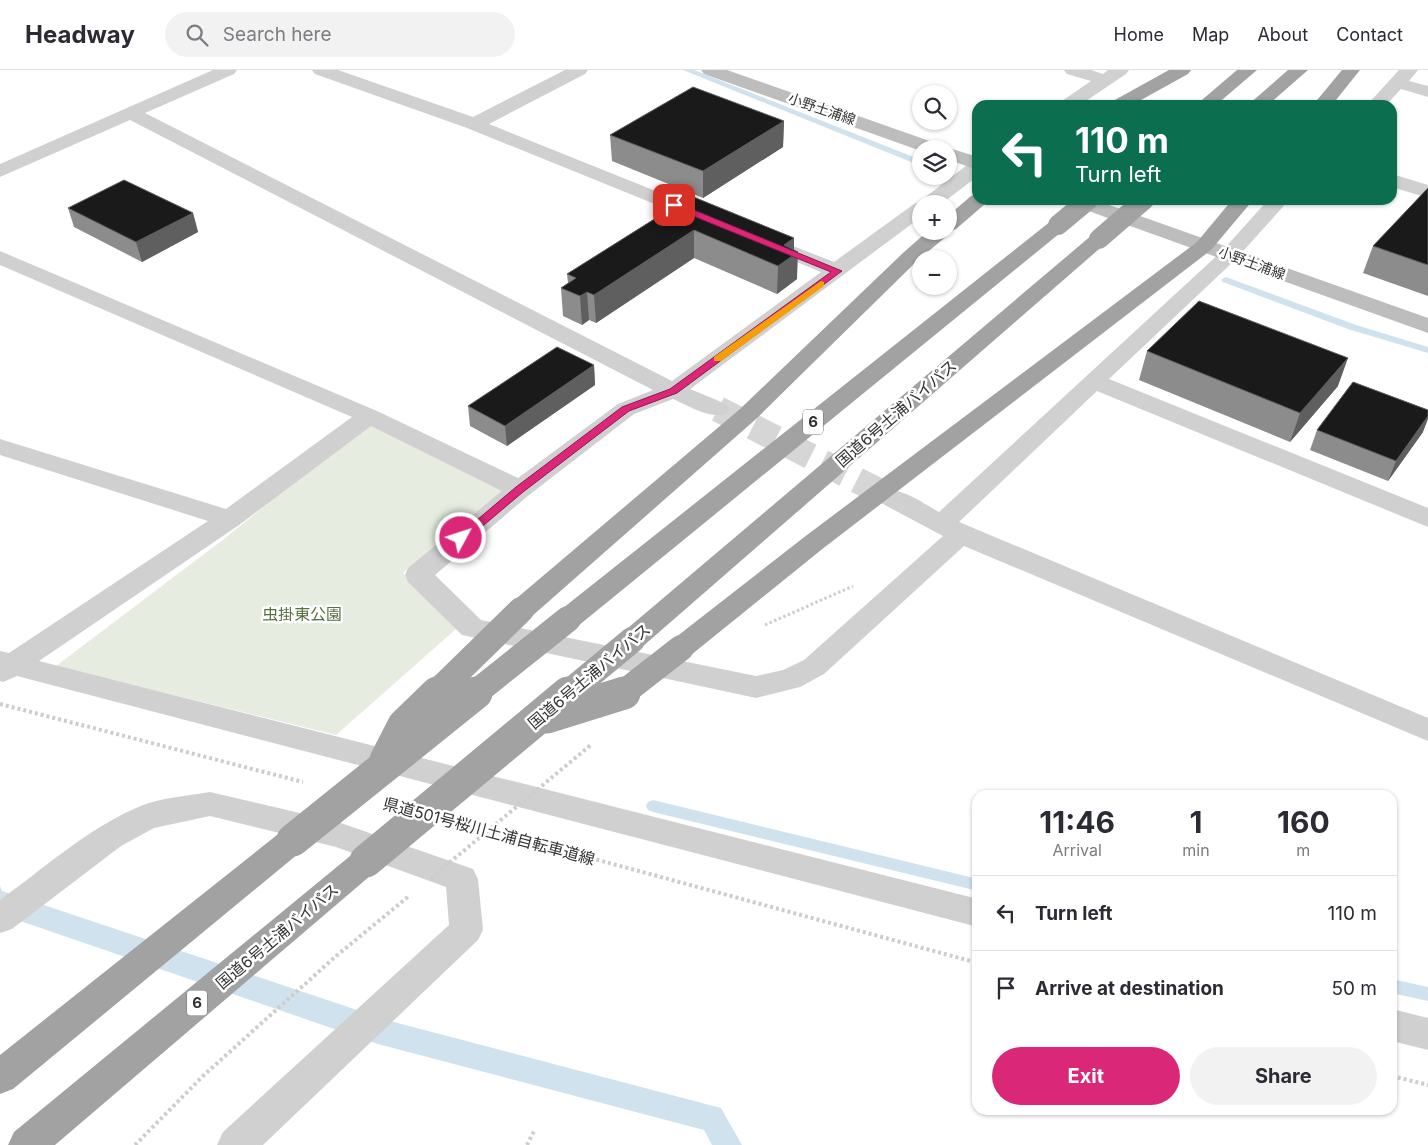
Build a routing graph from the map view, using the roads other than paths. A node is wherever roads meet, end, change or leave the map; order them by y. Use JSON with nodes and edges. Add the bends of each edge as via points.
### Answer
{"nodes":[{"id":1,"x":228,"y":70,"type":"edge"},
{"id":2,"x":321,"y":70,"type":"edge"},
{"id":3,"x":579,"y":70,"type":"edge"},
{"id":4,"x":710,"y":70,"type":"edge"},
{"id":5,"x":1073,"y":70,"type":"edge"},
{"id":6,"x":1120,"y":70,"type":"edge"},
{"id":7,"x":1182,"y":70,"type":"edge"},
{"id":8,"x":1248,"y":70,"type":"edge"},
{"id":9,"x":1299,"y":70,"type":"edge"},
{"id":10,"x":1351,"y":70,"type":"edge"},
{"id":11,"x":1404,"y":76,"type":"edge"},
{"id":12,"x":1105,"y":80,"type":"junction"},
{"id":13,"x":1428,"y":92,"type":"edge"},
{"id":14,"x":1075,"y":100,"type":"edge"},
{"id":15,"x":1128,"y":100,"type":"edge"},
{"id":16,"x":1211,"y":100,"type":"edge"},
{"id":17,"x":1263,"y":100,"type":"edge"},
{"id":18,"x":1326,"y":100,"type":"edge"},
{"id":19,"x":1381,"y":100,"type":"edge"},
{"id":20,"x":130,"y":114,"type":"junction"},
{"id":21,"x":474,"y":124,"type":"junction"},
{"id":22,"x":912,"y":141,"type":"edge"},
{"id":23,"x":957,"y":157,"type":"edge"},
{"id":24,"x":972,"y":163,"type":"edge"},
{"id":25,"x":972,"y":170,"type":"edge"},
{"id":26,"x":0,"y":171,"type":"edge"},
{"id":27,"x":1397,"y":182,"type":"edge"},
{"id":28,"x":1428,"y":192,"type":"edge"},
{"id":29,"x":940,"y":195,"type":"edge"},
{"id":30,"x":972,"y":205,"type":"edge"},
{"id":31,"x":1082,"y":205,"type":"edge"},
{"id":32,"x":1090,"y":205,"type":"edge"},
{"id":33,"x":1138,"y":205,"type":"edge"},
{"id":34,"x":1239,"y":205,"type":"edge"},
{"id":35,"x":1275,"y":205,"type":"edge"},
{"id":36,"x":912,"y":215,"type":"edge"},
{"id":37,"x":957,"y":218,"type":"edge"},
{"id":38,"x":930,"y":240,"type":"edge"},
{"id":39,"x":1204,"y":246,"type":"junction"},
{"id":40,"x":1229,"y":255,"type":"junction"},
{"id":41,"x":0,"y":257,"type":"edge"},
{"id":42,"x":838,"y":271,"type":"junction"},
{"id":43,"x":1428,"y":326,"type":"edge"},
{"id":44,"x":1093,"y":381,"type":"junction"},
{"id":45,"x":673,"y":391,"type":"junction"},
{"id":46,"x":718,"y":409,"type":"tunnel mouth"},
{"id":47,"x":369,"y":416,"type":"junction"},
{"id":48,"x":0,"y":447,"type":"edge"},
{"id":49,"x":520,"y":489,"type":"junction"},
{"id":50,"x":890,"y":497,"type":"tunnel mouth"},
{"id":51,"x":1428,"y":518,"type":"edge"},
{"id":52,"x":230,"y":520,"type":"junction"},
{"id":53,"x":951,"y":530,"type":"junction"},
{"id":54,"x":4,"y":666,"type":"edge"},
{"id":55,"x":536,"y":720,"type":"junction"},
{"id":56,"x":1428,"y":730,"type":"edge"},
{"id":57,"x":381,"y":770,"type":"junction"},
{"id":58,"x":972,"y":911,"type":"edge"},
{"id":59,"x":0,"y":919,"type":"edge"},
{"id":60,"x":1397,"y":1026,"type":"edge"},
{"id":61,"x":1428,"y":1034,"type":"edge"},
{"id":62,"x":0,"y":1077,"type":"edge"},
{"id":63,"x":27,"y":1145,"type":"edge"},
{"id":64,"x":236,"y":1145,"type":"edge"}],
"edges":[{"from":1,"to":20,"type":"street"},
{"from":2,"to":21,"type":"street"},
{"from":3,"to":21,"type":"street"},
{"from":4,"to":22,"type":"main road","name":"小野土浦線"},
{"from":5,"to":12,"type":"street"},
{"from":6,"to":12,"type":"street"},
{"from":7,"to":15,"type":"highway"},
{"from":8,"to":16,"type":"highway"},
{"from":9,"to":17,"type":"highway"},
{"from":10,"to":18,"type":"highway"},
{"from":11,"to":13,"type":"street"},
{"from":11,"to":19,"type":"street"},
{"from":12,"to":14,"type":"street"},
{"from":20,"to":26,"type":"street"},
{"from":20,"to":45,"type":"street"},
{"from":21,"to":42,"type":"street"},
{"from":23,"to":24,"type":"main road"},
{"from":25,"to":29,"type":"street"},
{"from":27,"to":28,"type":"street"},
{"from":30,"to":37,"type":"highway"},
{"from":31,"to":57,"type":"highway","number":"6","bridge":true},
{"from":32,"to":39,"type":"main road","name":"小野土浦線"},
{"from":33,"to":55,"type":"highway","name":"国道6号土浦バイパス","number":"6","bridge":true},
{"from":34,"to":39,"type":"highway"},
{"from":35,"to":40,"type":"street"},
{"from":36,"to":42,"type":"street"},
{"from":38,"to":57,"type":"highway","bridge":true,"via":[[748,414],[521,610],[404,725]]},
{"from":39,"to":40,"type":"main road","name":"小野土浦線"},
{"from":39,"to":55,"type":"highway","bridge":true,"via":[[820,538],[621,695]]},
{"from":40,"to":43,"type":"main road","name":"小野土浦線"},
{"from":40,"to":44,"type":"street"},
{"from":41,"to":47,"type":"street"},
{"from":42,"to":45,"type":"street"},
{"from":44,"to":51,"type":"street"},
{"from":44,"to":53,"type":"street"},
{"from":45,"to":46,"type":"street"},
{"from":45,"to":49,"type":"street","via":[[626,409]]},
{"from":47,"to":49,"type":"street"},
{"from":47,"to":52,"type":"street"},
{"from":48,"to":52,"type":"street"},
{"from":49,"to":53,"type":"street","via":[[418,575],[472,628],[756,687],[790,679],[814,667]]},
{"from":50,"to":53,"type":"street"},
{"from":52,"to":54,"type":"street"},
{"from":53,"to":56,"type":"street"},
{"from":54,"to":58,"type":"street"},
{"from":55,"to":63,"type":"highway","name":"国道6号土浦バイパス","number":"6","bridge":true},
{"from":57,"to":62,"type":"highway","number":"6","bridge":true},
{"from":59,"to":64,"type":"street","via":[[110,837],[147,817],[210,804],[338,835],[462,879],[466,930]]},
{"from":60,"to":61,"type":"street"}]}
